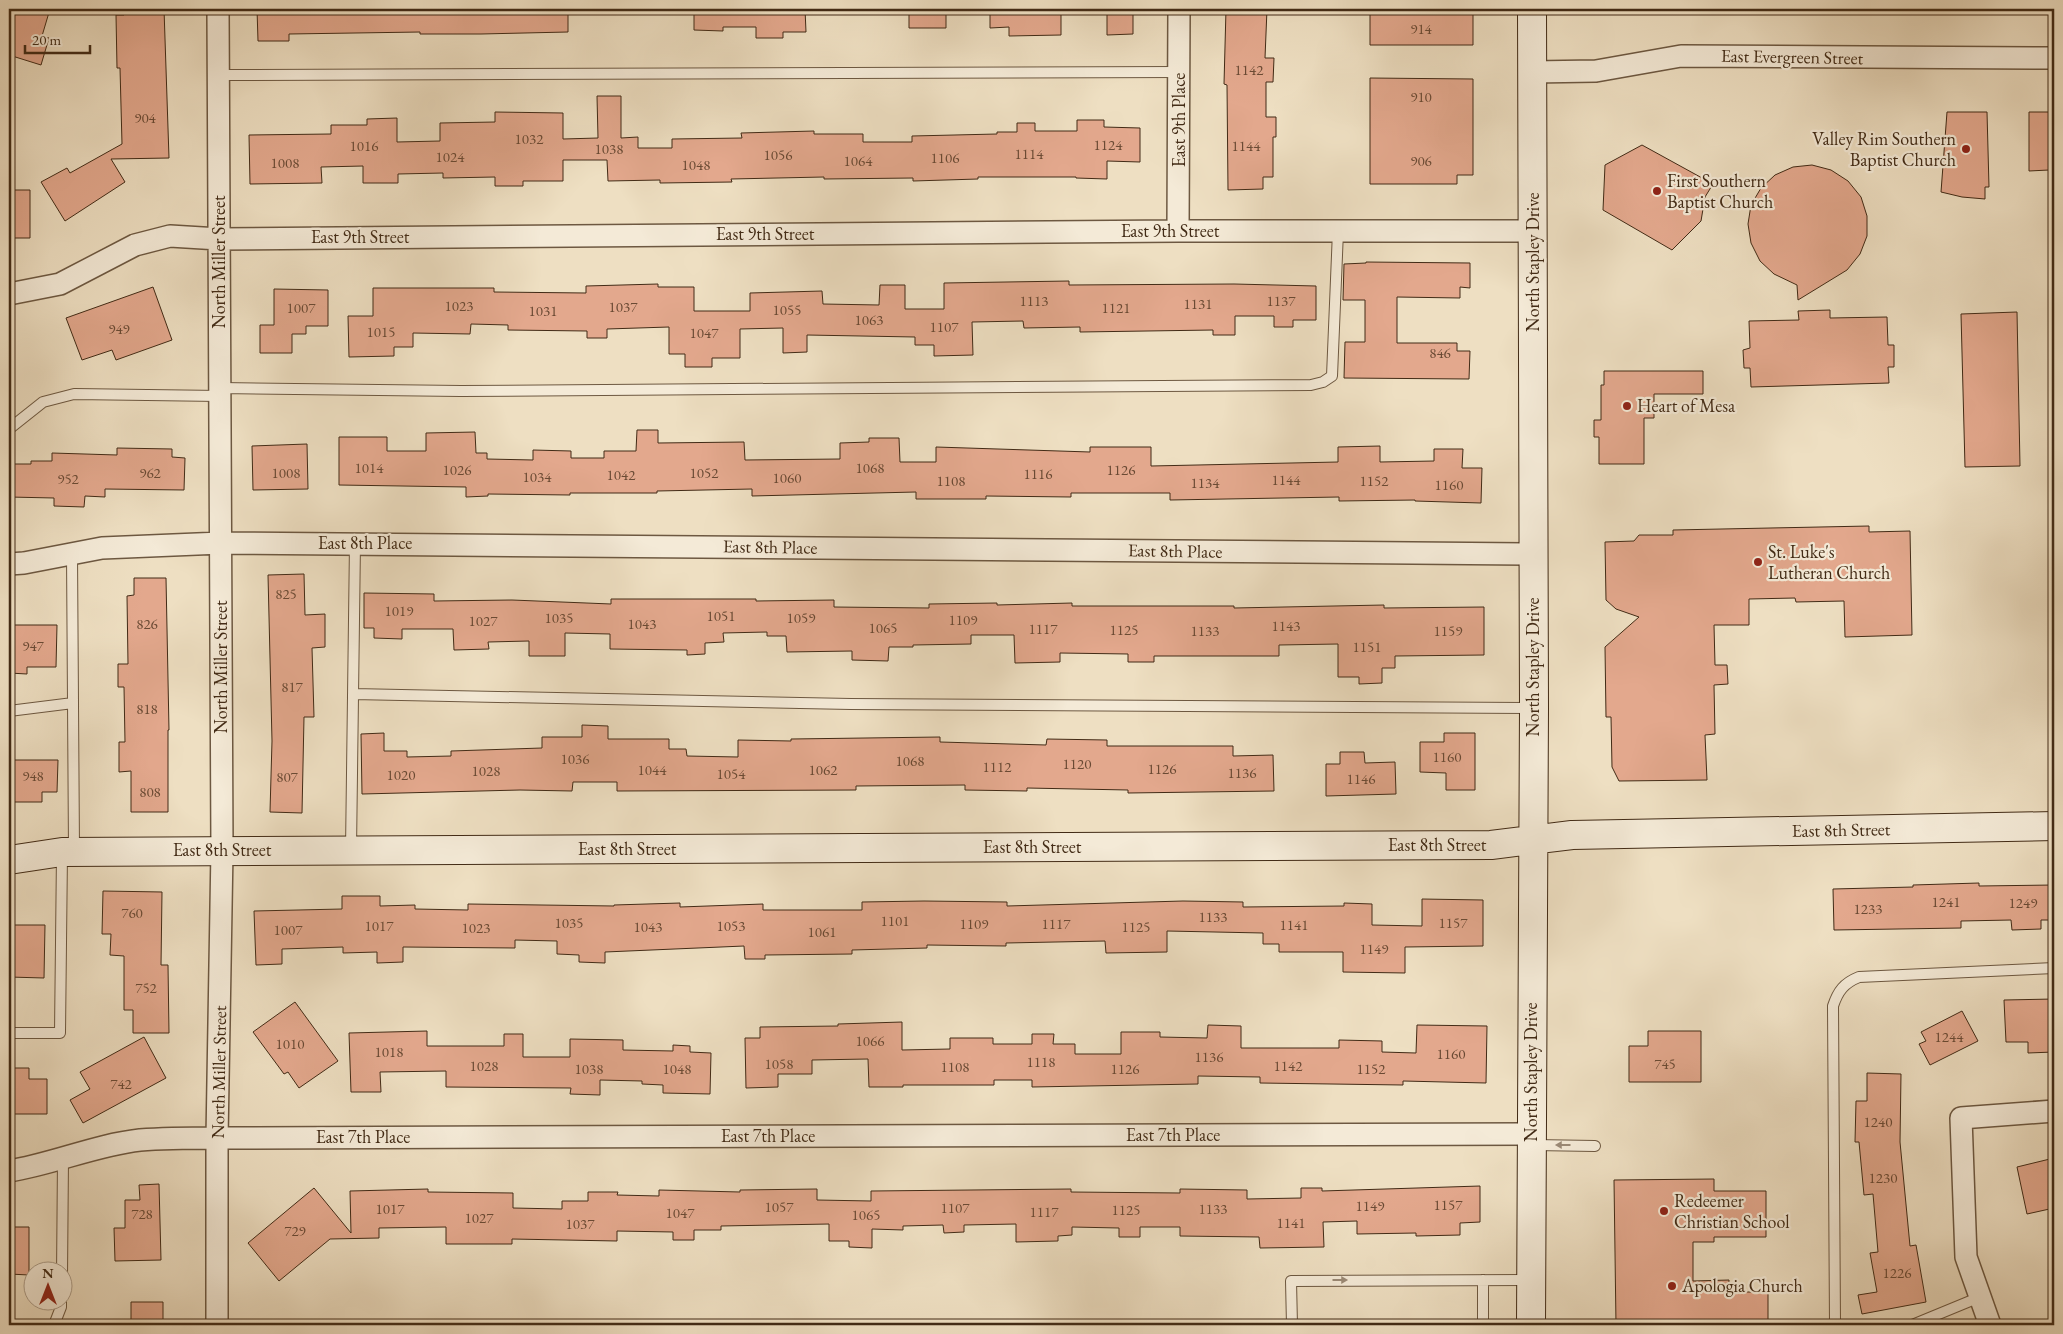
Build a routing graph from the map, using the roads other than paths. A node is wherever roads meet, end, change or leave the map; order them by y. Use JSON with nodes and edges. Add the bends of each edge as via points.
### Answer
{"nodes":[{"id":1,"x":218,"y":9,"type":"edge"},
{"id":2,"x":1179,"y":9,"type":"edge"},
{"id":3,"x":1532,"y":9,"type":"edge"},
{"id":4,"x":2054,"y":58,"type":"edge"},
{"id":5,"x":1179,"y":72,"type":"junction"},
{"id":6,"x":1532,"y":72,"type":"junction"},
{"id":7,"x":218,"y":75,"type":"junction"},
{"id":8,"x":1178,"y":231,"type":"junction"},
{"id":9,"x":1338,"y":231,"type":"junction"},
{"id":10,"x":1533,"y":231,"type":"junction"},
{"id":11,"x":219,"y":238,"type":"junction"},
{"id":12,"x":9,"y":294,"type":"edge"},
{"id":13,"x":220,"y":392,"type":"junction"},
{"id":14,"x":9,"y":429,"type":"edge"},
{"id":15,"x":221,"y":542,"type":"junction"},
{"id":16,"x":355,"y":543,"type":"junction"},
{"id":17,"x":72,"y":554,"type":"junction"},
{"id":18,"x":1533,"y":554,"type":"junction"},
{"id":19,"x":9,"y":564,"type":"edge"},
{"id":20,"x":353,"y":694,"type":"junction"},
{"id":21,"x":73,"y":703,"type":"junction"},
{"id":22,"x":1534,"y":708,"type":"junction"},
{"id":23,"x":9,"y":711,"type":"edge"},
{"id":24,"x":2054,"y":826,"type":"edge"},
{"id":25,"x":1533,"y":841,"type":"junction"},
{"id":26,"x":222,"y":850,"type":"junction"},
{"id":27,"x":351,"y":850,"type":"junction"},
{"id":28,"x":68,"y":852,"type":"junction"},
{"id":29,"x":9,"y":860,"type":"edge"},
{"id":30,"x":2054,"y":968,"type":"edge"},
{"id":31,"x":9,"y":1033,"type":"edge"},
{"id":32,"x":2054,"y":1111,"type":"edge"},
{"id":33,"x":218,"y":1138,"type":"junction"},
{"id":34,"x":1531,"y":1140,"type":"junction"},
{"id":35,"x":1595,"y":1146,"type":"dead end"},
{"id":36,"x":63,"y":1158,"type":"junction"},
{"id":37,"x":9,"y":1171,"type":"edge"},
{"id":38,"x":62,"y":1262,"type":"edge"},
{"id":39,"x":1483,"y":1280,"type":"junction"},
{"id":40,"x":1531,"y":1280,"type":"junction"},
{"id":41,"x":1980,"y":1297,"type":"junction"},
{"id":42,"x":59,"y":1312,"type":"edge"},
{"id":43,"x":26,"y":1325,"type":"edge"},
{"id":44,"x":54,"y":1325,"type":"edge"},
{"id":45,"x":218,"y":1325,"type":"edge"},
{"id":46,"x":1292,"y":1325,"type":"edge"},
{"id":47,"x":1483,"y":1325,"type":"edge"},
{"id":48,"x":1531,"y":1325,"type":"edge"},
{"id":49,"x":1835,"y":1325,"type":"edge"},
{"id":50,"x":1912,"y":1325,"type":"edge"},
{"id":51,"x":1990,"y":1325,"type":"edge"}],
"edges":[{"from":1,"to":7,"type":"street","name":"North Miller Street"},
{"from":2,"to":5,"type":"street","name":"East 9th Place"},
{"from":3,"to":6,"type":"street","name":"North Stapley Drive"},
{"from":4,"to":6,"type":"street","name":"East Evergreen Street","via":[[1681,56],[1596,71]]},
{"from":5,"to":7,"type":"lane"},
{"from":5,"to":8,"type":"street","name":"East 9th Place"},
{"from":6,"to":10,"type":"street","name":"North Stapley Drive"},
{"from":7,"to":11,"type":"street","name":"North Miller Street"},
{"from":8,"to":9,"type":"street","name":"East 9th Street"},
{"from":8,"to":11,"type":"street","name":"East 9th Street"},
{"from":9,"to":10,"type":"street","name":"East 9th Street"},
{"from":9,"to":13,"type":"lane","via":[[1332,376],[1311,385]]},
{"from":10,"to":18,"type":"street","name":"North Stapley Drive"},
{"from":11,"to":12,"type":"street","name":"East 9th Street","via":[[170,236],[135,245],[60,284]]},
{"from":11,"to":13,"type":"street","name":"North Miller Street"},
{"from":13,"to":14,"type":"lane","via":[[74,394],[43,402]]},
{"from":13,"to":15,"type":"street","name":"North Miller Street"},
{"from":15,"to":16,"type":"street","name":"East 8th Place"},
{"from":15,"to":17,"type":"street","name":"East 8th Place","via":[[102,548]]},
{"from":15,"to":26,"type":"street","name":"North Miller Street"},
{"from":16,"to":18,"type":"street","name":"East 8th Place"},
{"from":16,"to":20,"type":"lane"},
{"from":17,"to":19,"type":"street","name":"East 8th Place"},
{"from":17,"to":21,"type":"lane"},
{"from":18,"to":22,"type":"street","name":"North Stapley Drive"},
{"from":20,"to":22,"type":"lane","via":[[860,704]]},
{"from":20,"to":27,"type":"lane"},
{"from":21,"to":23,"type":"lane"},
{"from":21,"to":28,"type":"lane"},
{"from":22,"to":25,"type":"street","name":"North Stapley Drive"},
{"from":24,"to":25,"type":"street","name":"East 8th Street","via":[[1572,835]]},
{"from":25,"to":27,"type":"street","name":"East 8th Street","via":[[1482,846]]},
{"from":25,"to":34,"type":"street","name":"North Stapley Drive"},
{"from":26,"to":27,"type":"street","name":"East 8th Street"},
{"from":26,"to":28,"type":"street","name":"East 8th Street"},
{"from":26,"to":33,"type":"street","name":"North Miller Street"},
{"from":28,"to":29,"type":"street","name":"East 8th Street"},
{"from":28,"to":31,"type":"lane","via":[[60,1033]]},
{"from":30,"to":49,"type":"lane","via":[[1859,977],[1842,987],[1833,1006]]},
{"from":32,"to":41,"type":"street","via":[[1961,1118],[1966,1257]]},
{"from":33,"to":34,"type":"street","name":"East 7th Place"},
{"from":33,"to":36,"type":"street","name":"East 7th Place","via":[[140,1140]]},
{"from":33,"to":45,"type":"street","name":"North Miller Street"},
{"from":35,"to":34,"type":"lane","one_way":true},
{"from":34,"to":40,"type":"street","name":"North Stapley Drive"},
{"from":36,"to":37,"type":"street","name":"East 7th Place"},
{"from":36,"to":38,"type":"lane"},
{"from":39,"to":40,"type":"lane"},
{"from":46,"to":39,"type":"lane","one_way":true,"via":[[1291,1281]]},
{"from":39,"to":47,"type":"lane"},
{"from":40,"to":48,"type":"street","name":"North Stapley Drive"},
{"from":41,"to":50,"type":"lane"},
{"from":41,"to":51,"type":"street"},
{"from":42,"to":44,"type":"lane"},
{"from":43,"to":44,"type":"lane"}]}
